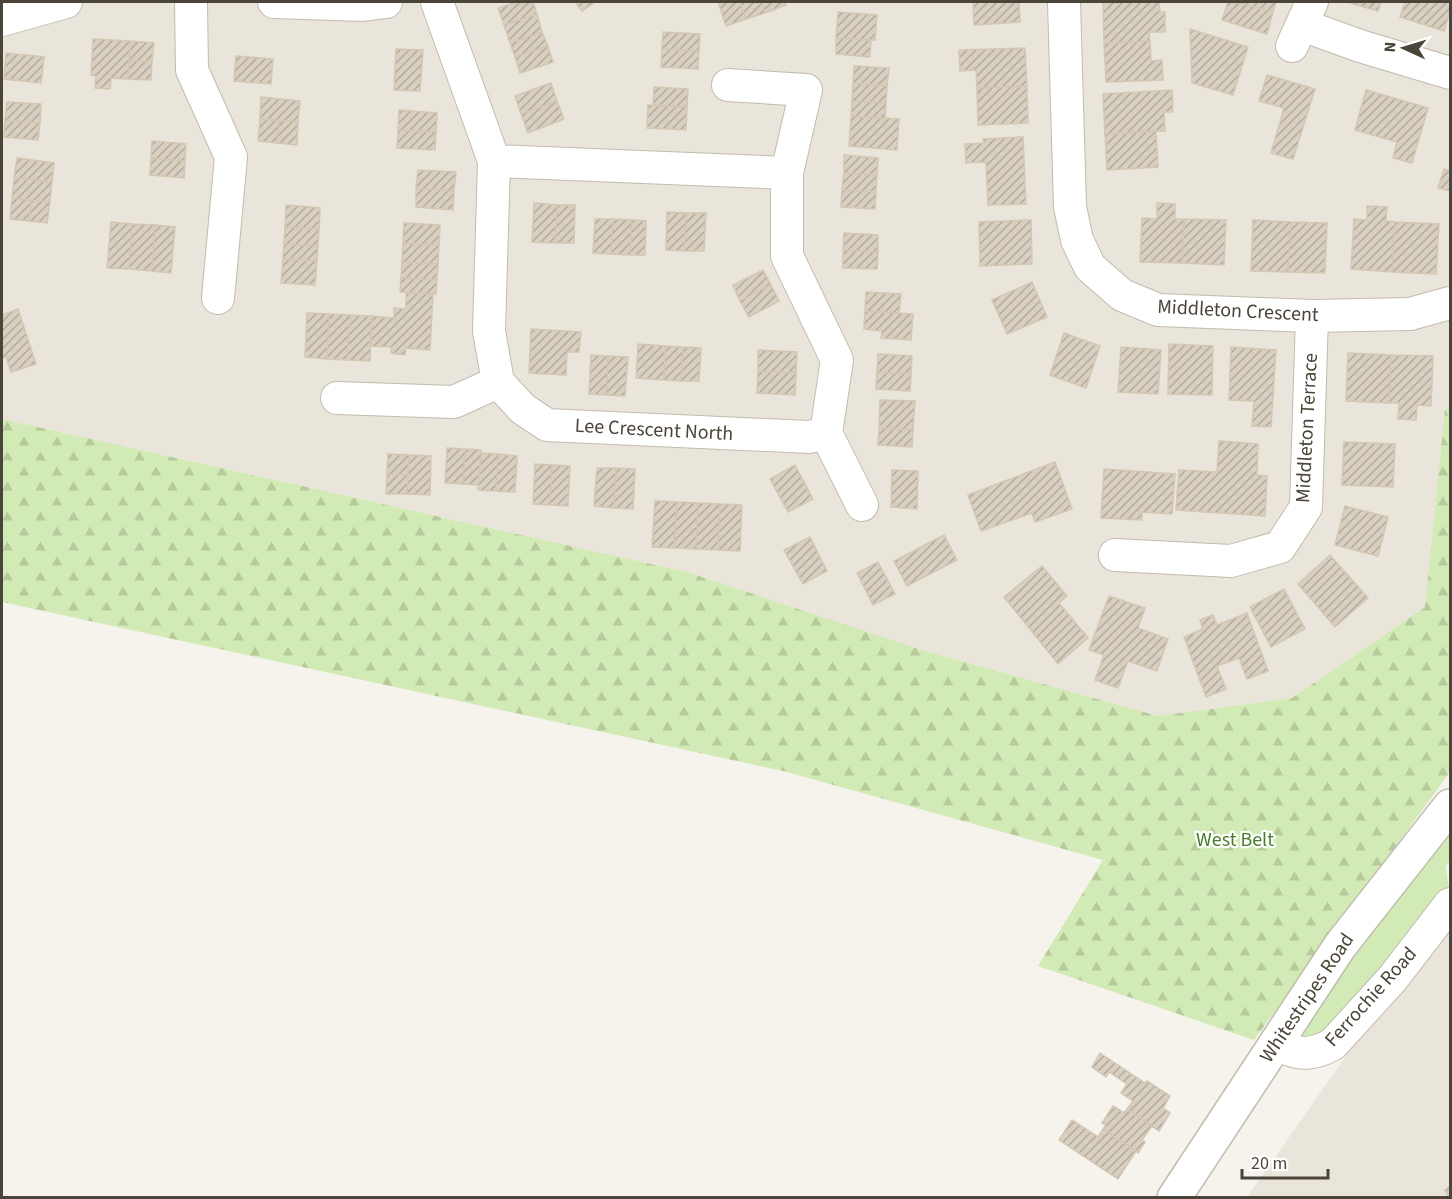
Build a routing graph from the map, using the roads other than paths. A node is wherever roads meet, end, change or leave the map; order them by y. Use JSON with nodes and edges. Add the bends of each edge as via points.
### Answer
{"nodes":[{"id":1,"x":66,"y":2,"type":"edge"},
{"id":2,"x":191,"y":2,"type":"edge"},
{"id":3,"x":294,"y":2,"type":"edge"},
{"id":4,"x":386,"y":2,"type":"edge"},
{"id":5,"x":437,"y":2,"type":"edge"},
{"id":6,"x":1064,"y":2,"type":"edge"},
{"id":7,"x":8,"y":13,"type":"edge"},
{"id":8,"x":1302,"y":24,"type":"edge"},
{"id":9,"x":1450,"y":73,"type":"edge"},
{"id":10,"x":729,"y":85,"type":"dead end"},
{"id":11,"x":494,"y":161,"type":"junction"},
{"id":12,"x":786,"y":173,"type":"junction"},
{"id":13,"x":218,"y":298,"type":"dead end"},
{"id":14,"x":1450,"y":303,"type":"edge"},
{"id":15,"x":1312,"y":316,"type":"junction"},
{"id":16,"x":498,"y":382,"type":"junction"},
{"id":17,"x":337,"y":398,"type":"dead end"},
{"id":18,"x":826,"y":433,"type":"junction"},
{"id":19,"x":862,"y":505,"type":"dead end"},
{"id":20,"x":1115,"y":555,"type":"dead end"},
{"id":21,"x":1450,"y":806,"type":"edge"},
{"id":22,"x":1450,"y":904,"type":"edge"},
{"id":23,"x":1276,"y":1043,"type":"junction"},
{"id":24,"x":1174,"y":1197,"type":"edge"}],
"edges":[{"from":1,"to":7,"type":"street"},
{"from":2,"to":13,"type":"street","via":[[192,70],[231,158]]},
{"from":3,"to":4,"type":"street"},
{"from":5,"to":11,"type":"street"},
{"from":6,"to":15,"type":"street","name":"Middleton Crescent","via":[[1070,207],[1077,240],[1090,267],[1122,295],[1158,310]]},
{"from":8,"to":9,"type":"street"},
{"from":10,"to":12,"type":"street","via":[[806,90]]},
{"from":11,"to":12,"type":"street"},
{"from":11,"to":16,"type":"street","via":[[489,331]]},
{"from":12,"to":18,"type":"street","via":[[787,256],[837,360]]},
{"from":14,"to":15,"type":"street","name":"Middleton Crescent","via":[[1410,314]]},
{"from":15,"to":20,"type":"street","name":"Middleton Terrace","via":[[1306,507],[1280,547],[1231,561]]},
{"from":16,"to":17,"type":"street","via":[[454,402]]},
{"from":16,"to":18,"type":"street","name":"Lee Crescent North","via":[[523,409],[547,424],[809,437]]},
{"from":18,"to":19,"type":"street"},
{"from":21,"to":23,"type":"street","name":"Whitestripes Road","via":[[1340,946]]},
{"from":22,"to":23,"type":"street","name":"Ferrochie Road","via":[[1393,978],[1333,1044],[1308,1054],[1286,1050]]},
{"from":23,"to":24,"type":"street","name":"Whitestripes Road"}]}
